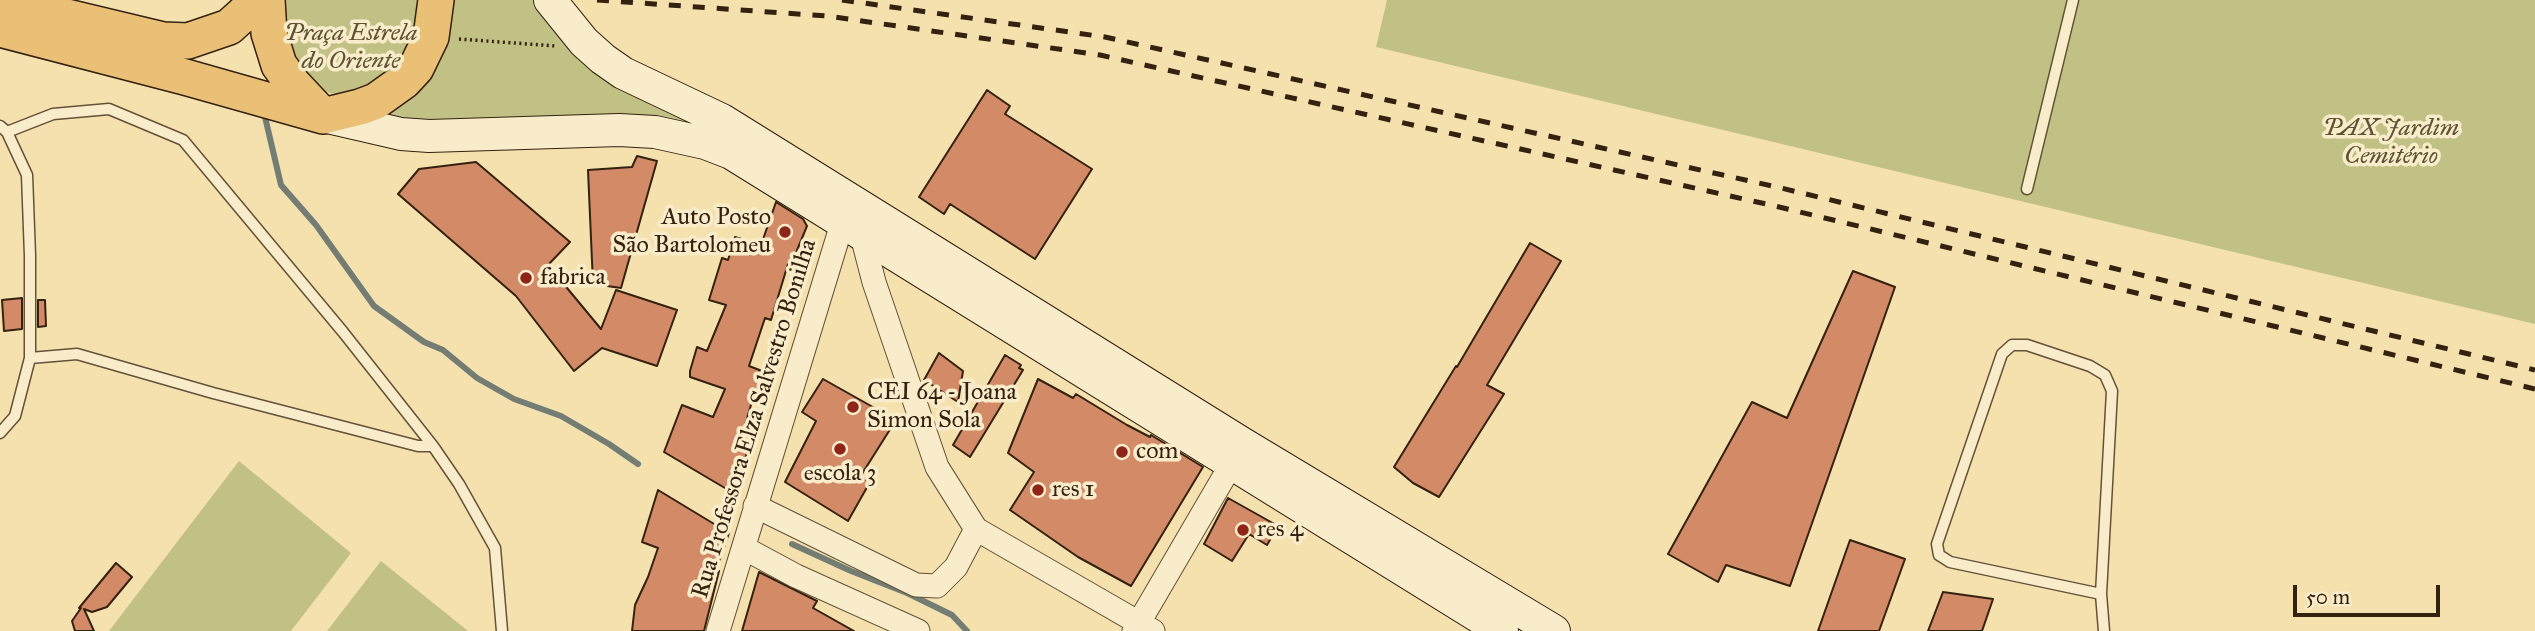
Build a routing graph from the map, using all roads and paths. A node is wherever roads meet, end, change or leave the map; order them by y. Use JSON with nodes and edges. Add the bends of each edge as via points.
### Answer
{"nodes":[{"id":1,"x":259,"y":0,"type":"edge"},
{"id":2,"x":267,"y":0,"type":"edge"},
{"id":3,"x":436,"y":0,"type":"edge"},
{"id":4,"x":550,"y":0,"type":"edge"},
{"id":5,"x":2073,"y":0,"type":"edge"},
{"id":6,"x":0,"y":1,"type":"edge"},
{"id":7,"x":0,"y":29,"type":"edge"},
{"id":8,"x":431,"y":37,"type":"junction"},
{"id":9,"x":584,"y":42,"type":"junction"},
{"id":10,"x":323,"y":117,"type":"junction"},
{"id":11,"x":3,"y":129,"type":"edge"},
{"id":12,"x":2027,"y":188,"type":"dead end"},
{"id":13,"x":853,"y":219,"type":"junction"},
{"id":14,"x":30,"y":358,"type":"junction"},
{"id":15,"x":0,"y":433,"type":"edge"},
{"id":16,"x":433,"y":446,"type":"junction"},
{"id":17,"x":1234,"y":461,"type":"junction"},
{"id":18,"x":755,"y":506,"type":"junction"},
{"id":19,"x":976,"y":529,"type":"junction"},
{"id":20,"x":744,"y":548,"type":"junction"},
{"id":21,"x":2101,"y":594,"type":"junction"},
{"id":22,"x":1142,"y":628,"type":"edge"},
{"id":23,"x":502,"y":631,"type":"edge"},
{"id":24,"x":718,"y":631,"type":"edge"},
{"id":25,"x":918,"y":631,"type":"edge"},
{"id":26,"x":1502,"y":631,"type":"edge"},
{"id":27,"x":1554,"y":631,"type":"edge"},
{"id":28,"x":2104,"y":631,"type":"edge"}],
"edges":[{"from":1,"to":6,"type":"main road","via":[[229,27],[188,41],[163,40]]},
{"from":2,"to":10,"type":"main road","via":[[269,33],[279,65]]},
{"from":3,"to":8,"type":"main road"},
{"from":4,"to":9,"type":"main road"},
{"from":5,"to":12,"type":"lane"},
{"from":7,"to":10,"type":"main road"},
{"from":8,"to":9,"type":"path","via":[[576,47]]},
{"from":8,"to":10,"type":"main road","via":[[416,68],[391,92]]},
{"from":9,"to":13,"type":"main road","via":[[623,73],[722,120]]},
{"from":10,"to":13,"type":"main road","via":[[429,136],[655,132],[731,153]]},
{"from":11,"to":14,"type":"lane","via":[[27,175]]},
{"from":11,"to":16,"type":"lane","via":[[53,114],[109,108],[184,140]]},
{"from":13,"to":17,"type":"main road"},
{"from":13,"to":18,"type":"street","name":"Rua Professora Elza Salvestro Bonilha"},
{"from":13,"to":19,"type":"street","via":[[937,467]]},
{"from":14,"to":15,"type":"lane","via":[[15,416]]},
{"from":14,"to":16,"type":"lane","via":[[77,355],[418,446]]},
{"from":16,"to":23,"type":"lane","via":[[495,548]]},
{"from":17,"to":22,"type":"street"},
{"from":17,"to":26,"type":"main road"},
{"from":17,"to":27,"type":"main road"},
{"from":18,"to":19,"type":"street","via":[[916,585],[937,586],[956,567]]},
{"from":18,"to":20,"type":"street","name":"Rua Professora Elza Salvestro Bonilha"},
{"from":19,"to":22,"type":"street"},
{"from":20,"to":24,"type":"street","name":"Rua Professora Elza Salvestro Bonilha"},
{"from":20,"to":25,"type":"street"},
{"from":21,"to":21,"type":"lane","via":[[1950,562],[1939,555],[1937,544],[2002,354],[2012,345],[2027,345],[2090,366],[2105,375],[2112,391]]},
{"from":21,"to":28,"type":"lane"}]}
